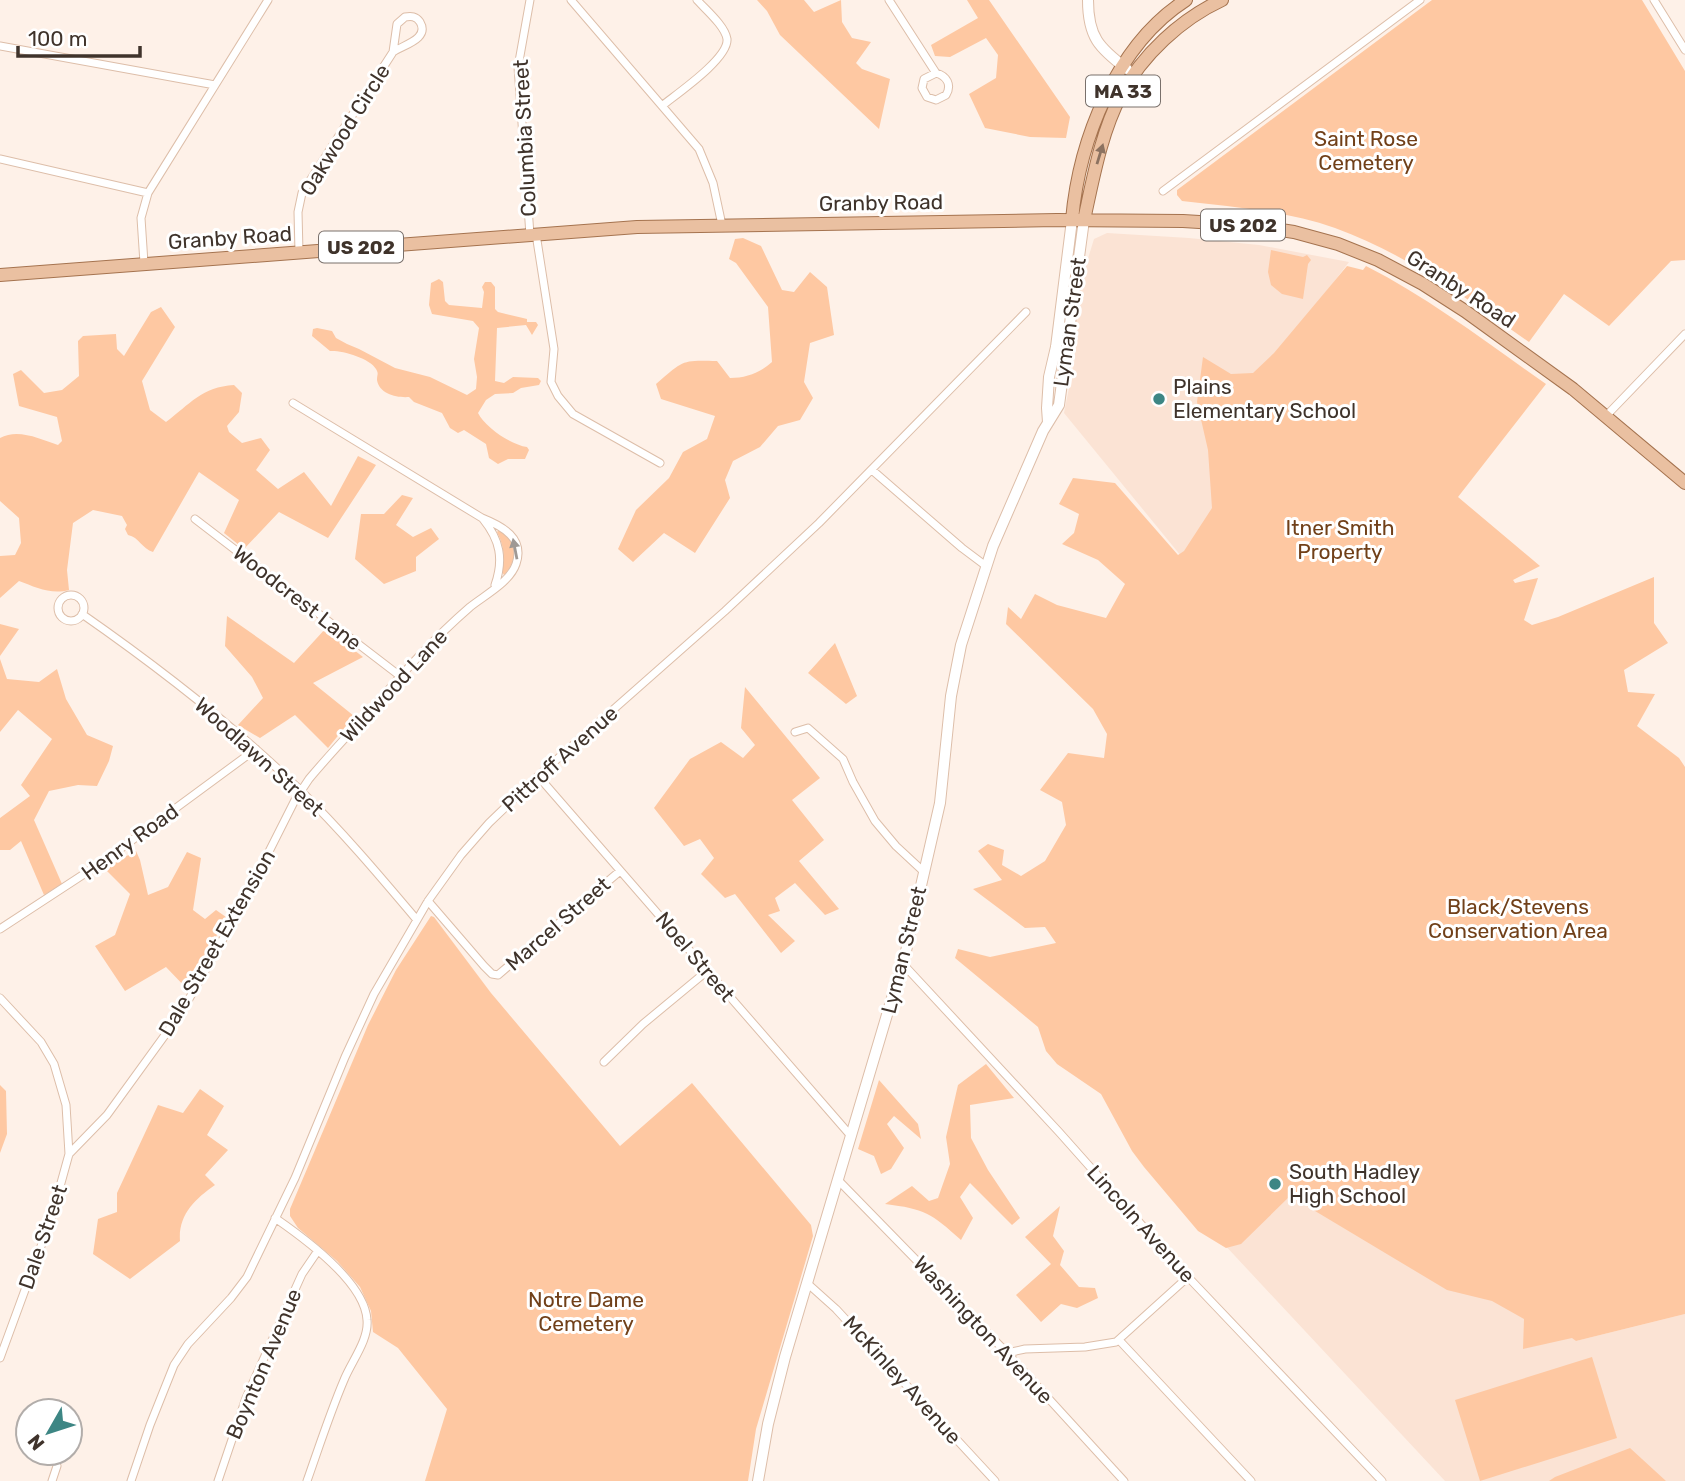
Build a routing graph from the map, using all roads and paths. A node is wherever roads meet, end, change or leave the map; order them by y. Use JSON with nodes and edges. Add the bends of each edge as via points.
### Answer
{"nodes":[{"id":1,"x":268,"y":0,"type":"edge"},
{"id":2,"x":530,"y":0,"type":"edge"},
{"id":3,"x":571,"y":0,"type":"edge"},
{"id":4,"x":697,"y":0,"type":"edge"},
{"id":5,"x":889,"y":0,"type":"edge"},
{"id":6,"x":1088,"y":0,"type":"edge"},
{"id":7,"x":1186,"y":0,"type":"edge"},
{"id":8,"x":1222,"y":0,"type":"edge"},
{"id":9,"x":1654,"y":0,"type":"edge"},
{"id":10,"x":1417,"y":1,"type":"edge"},
{"id":11,"x":0,"y":46,"type":"edge"},
{"id":12,"x":1685,"y":50,"type":"edge"},
{"id":13,"x":393,"y":52,"type":"junction"},
{"id":14,"x":1122,"y":65,"type":"junction"},
{"id":15,"x":936,"y":73,"type":"dead end"},
{"id":16,"x":1134,"y":75,"type":"junction"},
{"id":17,"x":215,"y":85,"type":"junction"},
{"id":18,"x":663,"y":105,"type":"junction"},
{"id":19,"x":0,"y":159,"type":"edge"},
{"id":20,"x":1163,"y":191,"type":"dead end"},
{"id":21,"x":148,"y":192,"type":"junction"},
{"id":22,"x":1078,"y":220,"type":"junction"},
{"id":23,"x":722,"y":225,"type":"junction"},
{"id":24,"x":533,"y":234,"type":"junction"},
{"id":25,"x":299,"y":252,"type":"junction"},
{"id":26,"x":144,"y":263,"type":"junction"},
{"id":27,"x":0,"y":275,"type":"edge"},
{"id":28,"x":1026,"y":312,"type":"dead end"},
{"id":29,"x":1685,"y":334,"type":"edge"},
{"id":30,"x":293,"y":403,"type":"dead end"},
{"id":31,"x":1606,"y":416,"type":"junction"},
{"id":32,"x":660,"y":463,"type":"dead end"},
{"id":33,"x":872,"y":470,"type":"junction"},
{"id":34,"x":1685,"y":483,"type":"edge"},
{"id":35,"x":482,"y":518,"type":"junction"},
{"id":36,"x":195,"y":519,"type":"dead end"},
{"id":37,"x":986,"y":566,"type":"junction"},
{"id":38,"x":495,"y":587,"type":"junction"},
{"id":39,"x":82,"y":614,"type":"dead end"},
{"id":40,"x":400,"y":677,"type":"junction"},
{"id":41,"x":794,"y":732,"type":"dead end"},
{"id":42,"x":256,"y":750,"type":"junction"},
{"id":43,"x":538,"y":776,"type":"junction"},
{"id":44,"x":301,"y":791,"type":"junction"},
{"id":45,"x":620,"y":871,"type":"junction"},
{"id":46,"x":925,"y":872,"type":"junction"},
{"id":47,"x":428,"y":901,"type":"junction"},
{"id":48,"x":417,"y":920,"type":"junction"},
{"id":49,"x":0,"y":929,"type":"edge"},
{"id":50,"x":903,"y":964,"type":"junction"},
{"id":51,"x":707,"y":971,"type":"junction"},
{"id":52,"x":0,"y":998,"type":"edge"},
{"id":53,"x":604,"y":1062,"type":"dead end"},
{"id":54,"x":852,"y":1137,"type":"junction"},
{"id":55,"x":69,"y":1154,"type":"junction"},
{"id":56,"x":839,"y":1181,"type":"junction"},
{"id":57,"x":275,"y":1218,"type":"junction"},
{"id":58,"x":317,"y":1252,"type":"junction"},
{"id":59,"x":1188,"y":1277,"type":"junction"},
{"id":60,"x":807,"y":1283,"type":"junction"},
{"id":61,"x":1119,"y":1340,"type":"junction"},
{"id":62,"x":1007,"y":1353,"type":"junction"},
{"id":63,"x":0,"y":1358,"type":"edge"},
{"id":64,"x":131,"y":1481,"type":"edge"},
{"id":65,"x":218,"y":1481,"type":"edge"},
{"id":66,"x":307,"y":1481,"type":"edge"},
{"id":67,"x":758,"y":1481,"type":"edge"},
{"id":68,"x":995,"y":1481,"type":"edge"},
{"id":69,"x":1124,"y":1481,"type":"edge"},
{"id":70,"x":1251,"y":1481,"type":"edge"},
{"id":71,"x":1382,"y":1481,"type":"edge"}],
"edges":[{"from":1,"to":17,"type":"street"},
{"from":2,"to":24,"type":"street","name":"Columbia Street","via":[[518,67]]},
{"from":3,"to":18,"type":"street"},
{"from":4,"to":18,"type":"street","via":[[725,35],[726,49]]},
{"from":5,"to":15,"type":"street"},
{"from":6,"to":14,"type":"main road","via":[[1093,36]]},
{"from":7,"to":14,"type":"main road","number":"MA 33","via":[[1169,11]]},
{"from":8,"to":16,"type":"main road","number":"MA 33","via":[[1172,33]]},
{"from":9,"to":12,"type":"street"},
{"from":10,"to":20,"type":"street"},
{"from":11,"to":17,"type":"street"},
{"from":13,"to":13,"type":"street","name":"Oakwood Circle","via":[[420,36],[421,26],[415,18],[399,21]]},
{"from":13,"to":25,"type":"street","name":"Oakwood Circle","via":[[302,193]]},
{"from":14,"to":16,"type":"main road"},
{"from":14,"to":22,"type":"main road","number":"MA 33","via":[[1094,125],[1074,200]]},
{"from":22,"to":16,"type":"main road","number":"MA 33","one_way":true,"via":[[1107,128]]},
{"from":17,"to":21,"type":"street"},
{"from":18,"to":23,"type":"street","via":[[705,160]]},
{"from":19,"to":21,"type":"street"},
{"from":21,"to":26,"type":"street","via":[[141,218]]},
{"from":22,"to":23,"type":"main road","name":"Granby Road","number":"US 202"},
{"from":22,"to":31,"type":"main road","name":"Granby Road","number":"US 202","via":[[1248,225],[1346,247],[1445,297]]},
{"from":22,"to":37,"type":"main road","name":"Lyman Street","number":"MA 33","via":[[1059,405]]},
{"from":23,"to":24,"type":"main road","name":"Granby Road","number":"US 202"},
{"from":24,"to":25,"type":"main road","name":"Granby Road","number":"US 202"},
{"from":24,"to":32,"type":"street","name":"Columbia Street","via":[[554,349],[552,386],[573,414]]},
{"from":25,"to":26,"type":"main road","name":"Granby Road","number":"US 202"},
{"from":26,"to":27,"type":"main road","name":"Granby Road","number":"US 202"},
{"from":28,"to":33,"type":"street","name":"Pittroff Avenue"},
{"from":29,"to":31,"type":"street"},
{"from":30,"to":35,"type":"street","name":"Wildwood Lane"},
{"from":31,"to":34,"type":"main road","name":"Granby Road","number":"US 202"},
{"from":33,"to":37,"type":"street"},
{"from":33,"to":43,"type":"street","name":"Pittroff Avenue","via":[[754,584]]},
{"from":35,"to":38,"type":"street","name":"Wildwood Lane","via":[[500,550]]},
{"from":38,"to":35,"type":"street","name":"Wildwood Lane","one_way":true,"via":[[514,568],[517,547],[504,528]]},
{"from":36,"to":40,"type":"street","name":"Woodcrest Lane"},
{"from":37,"to":46,"type":"main road","name":"Lyman Street","number":"MA 33","via":[[955,670],[940,803]]},
{"from":38,"to":40,"type":"street","name":"Wildwood Lane"},
{"from":39,"to":42,"type":"street","name":"Woodlawn Street"},
{"from":40,"to":44,"type":"street","name":"Wildwood Lane"},
{"from":41,"to":46,"type":"street","via":[[808,728],[843,759],[875,821]]},
{"from":42,"to":44,"type":"street","name":"Woodlawn Street"},
{"from":42,"to":49,"type":"street","name":"Henry Road","via":[[104,861]]},
{"from":43,"to":45,"type":"street","name":"Noel Street"},
{"from":43,"to":47,"type":"street","name":"Pittroff Avenue","via":[[470,844]]},
{"from":44,"to":48,"type":"street","name":"Woodlawn Street"},
{"from":44,"to":55,"type":"street","name":"Dale Street Extension","via":[[181,1013],[107,1115]]},
{"from":45,"to":47,"type":"street","name":"Marcel Street","via":[[495,975]]},
{"from":45,"to":51,"type":"street","name":"Noel Street"},
{"from":46,"to":50,"type":"main road","name":"Lyman Street","number":"MA 33"},
{"from":47,"to":48,"type":"street","name":"Pittroff Avenue"},
{"from":48,"to":57,"type":"street","name":"Pittroff Avenue","via":[[369,1005]]},
{"from":50,"to":54,"type":"main road","name":"Lyman Street","number":"MA 33"},
{"from":50,"to":59,"type":"street","name":"Lincoln Avenue"},
{"from":51,"to":53,"type":"street"},
{"from":51,"to":54,"type":"street","name":"Noel Street"},
{"from":52,"to":55,"type":"street","via":[[41,1042],[54,1064],[65,1105]]},
{"from":54,"to":56,"type":"main road","name":"Lyman Street","number":"MA 33"},
{"from":55,"to":63,"type":"street","name":"Dale Street","via":[[51,1219]]},
{"from":56,"to":60,"type":"main road","name":"Lyman Street","number":"MA 33"},
{"from":56,"to":62,"type":"street","name":"Washington Avenue"},
{"from":57,"to":58,"type":"street"},
{"from":57,"to":64,"type":"street","name":"Pittroff Avenue","via":[[247,1277],[174,1366]]},
{"from":58,"to":65,"type":"street","name":"Boynton Avenue","via":[[302,1274],[240,1414]]},
{"from":58,"to":66,"type":"street","via":[[355,1291],[367,1327]]},
{"from":59,"to":61,"type":"street"},
{"from":59,"to":71,"type":"street","name":"Lincoln Avenue"},
{"from":60,"to":67,"type":"main road","name":"Lyman Street","number":"MA 33","via":[[771,1410]]},
{"from":60,"to":68,"type":"street","name":"McKinley Avenue"},
{"from":61,"to":62,"type":"street","via":[[1100,1346]]},
{"from":61,"to":70,"type":"street"},
{"from":62,"to":69,"type":"street","name":"Washington Avenue"}]}
